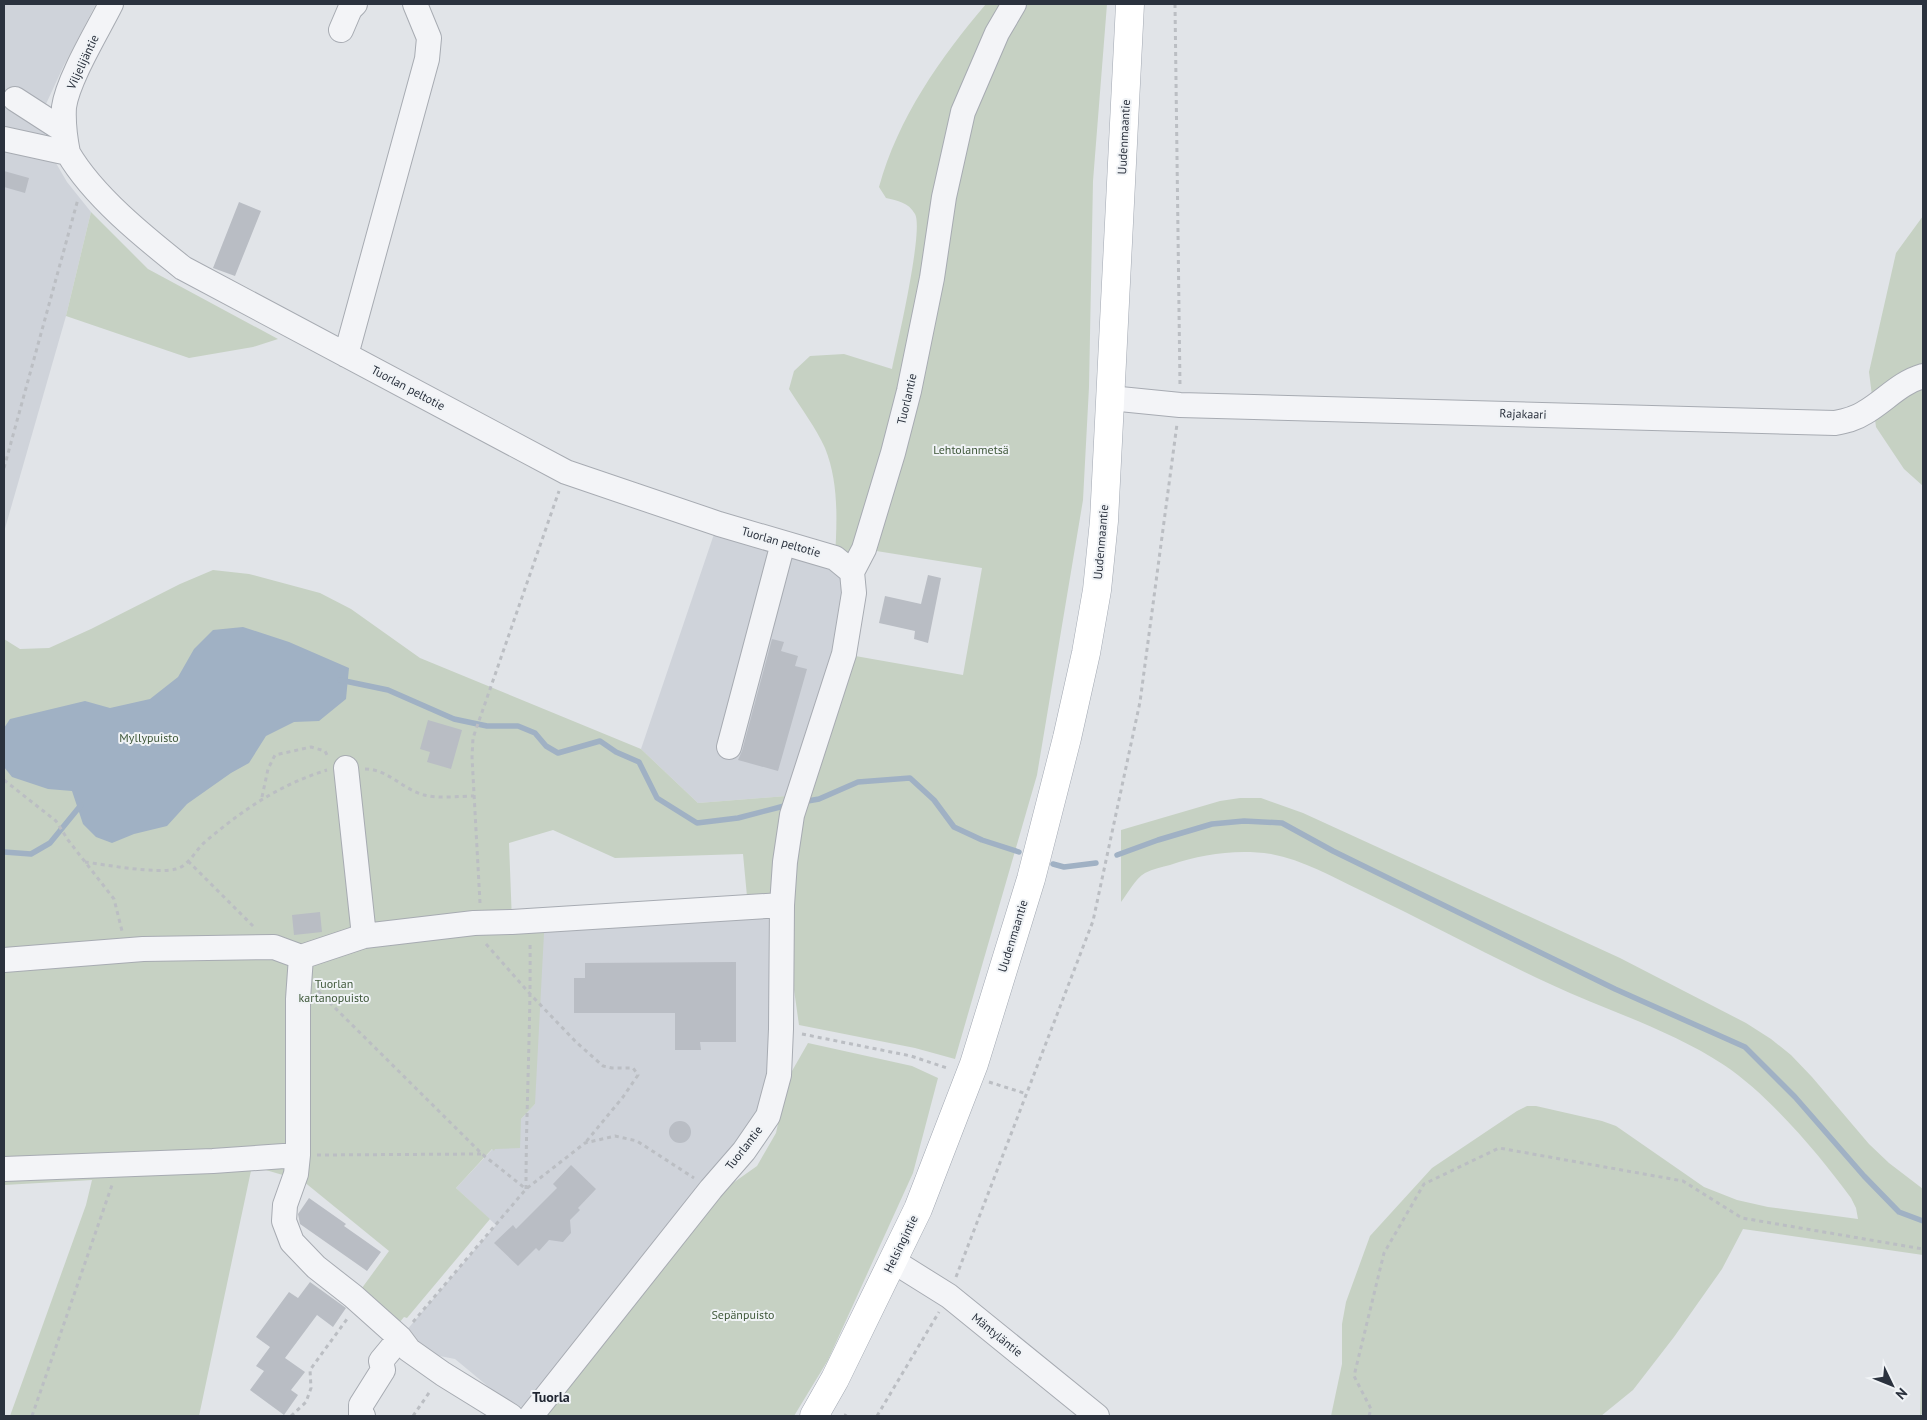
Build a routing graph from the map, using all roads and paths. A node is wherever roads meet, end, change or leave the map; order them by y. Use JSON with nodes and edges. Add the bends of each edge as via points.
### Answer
{"nodes":[{"id":1,"x":111,"y":4,"type":"edge"},
{"id":2,"x":355,"y":4,"type":"edge"},
{"id":3,"x":415,"y":4,"type":"edge"},
{"id":4,"x":1014,"y":4,"type":"edge"},
{"id":5,"x":1130,"y":4,"type":"edge"},
{"id":6,"x":1175,"y":4,"type":"edge"},
{"id":7,"x":341,"y":30,"type":"dead end"},
{"id":8,"x":15,"y":99,"type":"dead end"},
{"id":9,"x":63,"y":130,"type":"junction"},
{"id":10,"x":4,"y":139,"type":"edge"},
{"id":11,"x":68,"y":154,"type":"junction"},
{"id":12,"x":93,"y":186,"type":"junction"},
{"id":13,"x":346,"y":355,"type":"junction"},
{"id":14,"x":1923,"y":376,"type":"edge"},
{"id":15,"x":1110,"y":398,"type":"junction"},
{"id":16,"x":1180,"y":406,"type":"junction"},
{"id":17,"x":4,"y":468,"type":"edge"},
{"id":18,"x":566,"y":472,"type":"junction"},
{"id":19,"x":783,"y":543,"type":"junction"},
{"id":20,"x":852,"y":572,"type":"junction"},
{"id":21,"x":729,"y":747,"type":"dead end"},
{"id":22,"x":339,"y":768,"type":"junction"},
{"id":23,"x":4,"y":780,"type":"edge"},
{"id":24,"x":474,"y":796,"type":"junction"},
{"id":25,"x":262,"y":798,"type":"junction"},
{"id":26,"x":188,"y":861,"type":"junction"},
{"id":27,"x":85,"y":862,"type":"junction"},
{"id":28,"x":782,"y":905,"type":"junction"},
{"id":29,"x":530,"y":921,"type":"junction"},
{"id":30,"x":474,"y":923,"type":"junction"},
{"id":31,"x":364,"y":936,"type":"junction"},
{"id":32,"x":274,"y":947,"type":"junction"},
{"id":33,"x":126,"y":950,"type":"junction"},
{"id":34,"x":301,"y":957,"type":"junction"},
{"id":35,"x":4,"y":960,"type":"edge"},
{"id":36,"x":531,"y":995,"type":"junction"},
{"id":37,"x":781,"y":1029,"type":"junction"},
{"id":38,"x":947,"y":1068,"type":"dead end"},
{"id":39,"x":980,"y":1073,"type":"junction"},
{"id":40,"x":1027,"y":1094,"type":"junction"},
{"id":41,"x":585,"y":1143,"type":"junction"},
{"id":42,"x":482,"y":1154,"type":"junction"},
{"id":43,"x":298,"y":1155,"type":"junction"},
{"id":44,"x":120,"y":1164,"type":"junction"},
{"id":45,"x":4,"y":1169,"type":"edge"},
{"id":46,"x":526,"y":1189,"type":"junction"},
{"id":47,"x":711,"y":1189,"type":"junction"},
{"id":48,"x":1923,"y":1249,"type":"edge"},
{"id":49,"x":893,"y":1261,"type":"junction"},
{"id":50,"x":949,"y":1296,"type":"junction"},
{"id":51,"x":359,"y":1301,"type":"junction"},
{"id":52,"x":400,"y":1338,"type":"junction"},
{"id":53,"x":443,"y":1374,"type":"junction"},
{"id":54,"x":32,"y":1416,"type":"edge"},
{"id":55,"x":291,"y":1416,"type":"edge"},
{"id":56,"x":363,"y":1416,"type":"edge"},
{"id":57,"x":413,"y":1416,"type":"edge"},
{"id":58,"x":511,"y":1416,"type":"edge"},
{"id":59,"x":531,"y":1416,"type":"edge"},
{"id":60,"x":814,"y":1416,"type":"edge"},
{"id":61,"x":877,"y":1416,"type":"edge"},
{"id":62,"x":1097,"y":1416,"type":"edge"},
{"id":63,"x":1369,"y":1416,"type":"edge"}],
"edges":[{"from":1,"to":9,"type":"street","name":"Viljelijäntie","via":[[75,75],[65,105]]},
{"from":2,"to":7,"type":"street"},
{"from":3,"to":13,"type":"street","via":[[429,38],[427,59]]},
{"from":4,"to":20,"type":"street","name":"Tuorlantie","via":[[997,33],[964,112],[944,197],[932,278],[909,390],[864,549]]},
{"from":5,"to":15,"type":"main road","name":"Uudenmaantie"},
{"from":6,"to":16,"type":"path"},
{"from":8,"to":9,"type":"street"},
{"from":9,"to":11,"type":"street","name":"Viljelijäntie"},
{"from":10,"to":11,"type":"street"},
{"from":11,"to":12,"type":"street","name":"Tuorlan peltotie","via":[[78,171]]},
{"from":12,"to":13,"type":"street","name":"Tuorlan peltotie","via":[[142,235],[183,268]]},
{"from":12,"to":17,"type":"path","via":[[76,200]]},
{"from":13,"to":18,"type":"street","name":"Tuorlan peltotie"},
{"from":14,"to":16,"type":"street","name":"Rajakaari","via":[[1905,383],[1863,414],[1835,423]]},
{"from":15,"to":16,"type":"street","name":"Rajakaari"},
{"from":15,"to":39,"type":"main road","name":"Uudenmaantie","via":[[1104,521],[1086,653]]},
{"from":16,"to":40,"type":"path","via":[[1140,702],[1095,912]]},
{"from":18,"to":19,"type":"street","name":"Tuorlan peltotie"},
{"from":18,"to":24,"type":"path","via":[[473,738]]},
{"from":19,"to":20,"type":"street","name":"Tuorlan peltotie","via":[[835,558]]},
{"from":19,"to":21,"type":"street"},
{"from":20,"to":28,"type":"street","name":"Tuorlantie","via":[[854,593],[844,654],[795,805],[785,862]]},
{"from":22,"to":24,"type":"path","via":[[374,769],[426,796]]},
{"from":22,"to":25,"type":"path","via":[[304,777]]},
{"from":22,"to":25,"type":"path","via":[[326,751],[311,747],[275,755],[268,769]]},
{"from":22,"to":31,"type":"street"},
{"from":23,"to":27,"type":"path","via":[[56,822]]},
{"from":24,"to":30,"type":"path","via":[[480,908]]},
{"from":25,"to":26,"type":"path","via":[[204,842]]},
{"from":26,"to":27,"type":"path","via":[[177,869],[160,870]]},
{"from":26,"to":32,"type":"path"},
{"from":27,"to":33,"type":"path","via":[[114,899]]},
{"from":28,"to":29,"type":"street"},
{"from":28,"to":37,"type":"street","name":"Tuorlantie"},
{"from":29,"to":30,"type":"street"},
{"from":29,"to":36,"type":"path"},
{"from":30,"to":31,"type":"street"},
{"from":30,"to":36,"type":"path","via":[[475,930]]},
{"from":31,"to":34,"type":"street"},
{"from":32,"to":33,"type":"street"},
{"from":32,"to":34,"type":"street"},
{"from":33,"to":35,"type":"street"},
{"from":34,"to":42,"type":"path","via":[[313,986]]},
{"from":34,"to":43,"type":"street"},
{"from":36,"to":41,"type":"path","via":[[603,1066],[632,1068],[638,1075]]},
{"from":36,"to":46,"type":"path"},
{"from":37,"to":38,"type":"path","via":[[911,1056]]},
{"from":37,"to":47,"type":"street","name":"Tuorlantie","via":[[779,1075],[768,1116],[744,1151]]},
{"from":39,"to":40,"type":"path"},
{"from":39,"to":49,"type":"main road","name":"Helsingintie"},
{"from":40,"to":50,"type":"path"},
{"from":41,"to":46,"type":"path"},
{"from":41,"to":47,"type":"path","via":[[615,1136],[637,1142]]},
{"from":42,"to":43,"type":"path"},
{"from":42,"to":46,"type":"path"},
{"from":43,"to":44,"type":"street"},
{"from":43,"to":51,"type":"street","via":[[296,1174],[285,1205],[284,1221],[292,1242],[316,1267]]},
{"from":44,"to":45,"type":"street"},
{"from":44,"to":54,"type":"path"},
{"from":46,"to":52,"type":"path"},
{"from":47,"to":59,"type":"street","name":"Tuorlantie"},
{"from":48,"to":63,"type":"path","via":[[1742,1218],[1683,1181],[1499,1148],[1424,1184],[1384,1253],[1354,1376],[1371,1409]]},
{"from":49,"to":50,"type":"street","name":"Mäntyläntie"},
{"from":49,"to":60,"type":"main road","name":"Helsingintie"},
{"from":50,"to":61,"type":"path"},
{"from":50,"to":62,"type":"street","name":"Mäntyläntie"},
{"from":51,"to":52,"type":"street"},
{"from":51,"to":55,"type":"path","via":[[310,1370],[311,1388],[306,1402]]},
{"from":52,"to":53,"type":"street","via":[[409,1350]]},
{"from":52,"to":56,"type":"street","via":[[381,1361],[383,1370],[361,1405]]},
{"from":53,"to":57,"type":"path"},
{"from":53,"to":58,"type":"street"}]}
